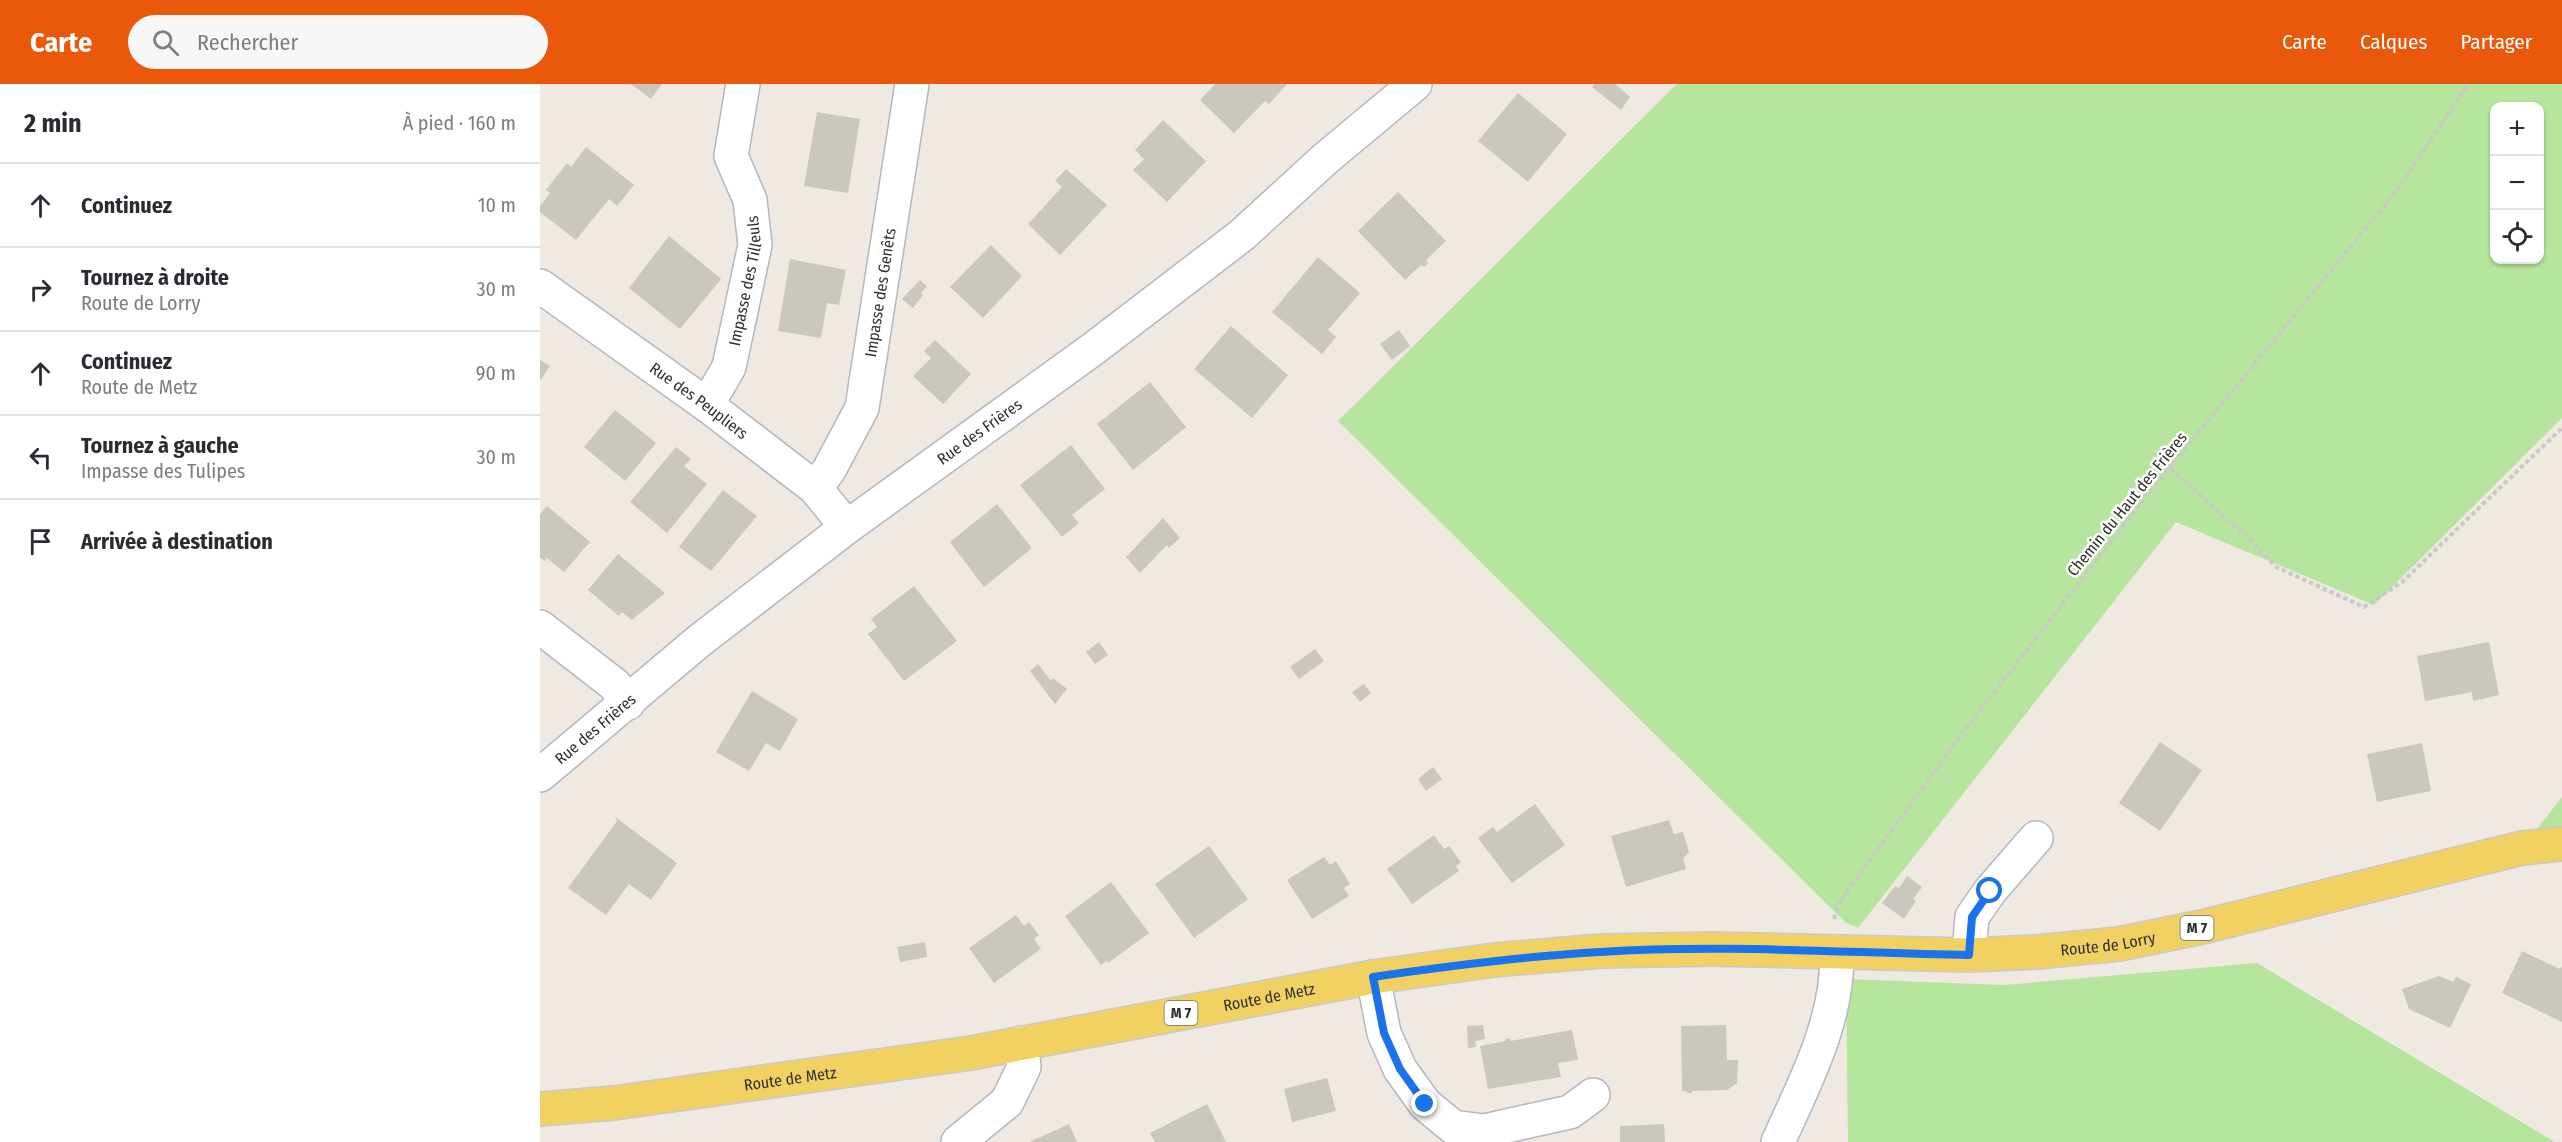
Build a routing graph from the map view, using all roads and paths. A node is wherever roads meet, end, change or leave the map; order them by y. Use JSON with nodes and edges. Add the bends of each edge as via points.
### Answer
{"nodes":[{"id":1,"x":743,"y":84,"type":"edge"},
{"id":2,"x":912,"y":84,"type":"edge"},
{"id":3,"x":1415,"y":84,"type":"edge"},
{"id":4,"x":2468,"y":84,"type":"edge"},
{"id":5,"x":540,"y":286,"type":"edge"},
{"id":6,"x":707,"y":405,"type":"junction"},
{"id":7,"x":2562,"y":428,"type":"edge"},
{"id":8,"x":2171,"y":469,"type":"junction"},
{"id":9,"x":815,"y":488,"type":"junction"},
{"id":10,"x":847,"y":527,"type":"junction"},
{"id":11,"x":540,"y":627,"type":"edge"},
{"id":12,"x":628,"y":703,"type":"junction"},
{"id":13,"x":540,"y":775,"type":"edge"},
{"id":14,"x":2036,"y":838,"type":"dead end"},
{"id":15,"x":2562,"y":844,"type":"edge"},
{"id":16,"x":1830,"y":951,"type":"junction"},
{"id":17,"x":1969,"y":955,"type":"junction"},
{"id":18,"x":1373,"y":977,"type":"junction"},
{"id":19,"x":1021,"y":1043,"type":"junction"},
{"id":20,"x":1593,"y":1095,"type":"dead end"},
{"id":21,"x":540,"y":1109,"type":"edge"},
{"id":22,"x":1484,"y":1136,"type":"edge"},
{"id":23,"x":958,"y":1142,"type":"edge"},
{"id":24,"x":1778,"y":1142,"type":"edge"}],
"edges":[{"from":1,"to":6,"type":"street","name":"Impasse des Tilleuls","via":[[731,156],[750,200],[755,245],[729,367]]},
{"from":2,"to":9,"type":"street","name":"Impasse des Genêts","via":[[862,408]]},
{"from":3,"to":10,"type":"street","name":"Rue des Frières","via":[[1242,235],[1093,349]]},
{"from":4,"to":8,"type":"path","name":"Chemin du Haut des Frières","via":[[2398,189]]},
{"from":5,"to":6,"type":"street","name":"Rue des Peupliers"},
{"from":6,"to":9,"type":"street","name":"Rue des Peupliers"},
{"from":7,"to":8,"type":"path","via":[[2402,582],[2364,608],[2276,567]]},
{"from":8,"to":16,"type":"path","name":"Chemin du Haut des Frières","via":[[1960,735],[1841,900]]},
{"from":9,"to":10,"type":"street","name":"Rue des Peupliers"},
{"from":10,"to":12,"type":"street","name":"Rue des Frières","via":[[699,642]]},
{"from":11,"to":12,"type":"street","via":[[615,685]]},
{"from":12,"to":13,"type":"street","name":"Rue des Frières"},
{"from":14,"to":17,"type":"street","via":[[1972,917]]},
{"from":15,"to":17,"type":"main road","name":"Route de Lorry","number":"M 7","via":[[2522,848],[2119,944]]},
{"from":16,"to":17,"type":"main road","name":"Route de Lorry","number":"M 7"},
{"from":16,"to":18,"type":"main road","name":"Route de Metz","number":"M 7","via":[[1601,951],[1494,960]]},
{"from":16,"to":24,"type":"street","via":[[1833,996],[1826,1031]]},
{"from":18,"to":19,"type":"main road","name":"Route de Metz","number":"M 7"},
{"from":18,"to":22,"type":"street","via":[[1384,1033],[1400,1069],[1425,1104],[1452,1127]]},
{"from":19,"to":21,"type":"main road","name":"Route de Metz","number":"M 7","via":[[614,1103]]},
{"from":19,"to":23,"type":"street","via":[[1024,1067],[1007,1102]]},
{"from":20,"to":22,"type":"street","via":[[1570,1112]]}]}
